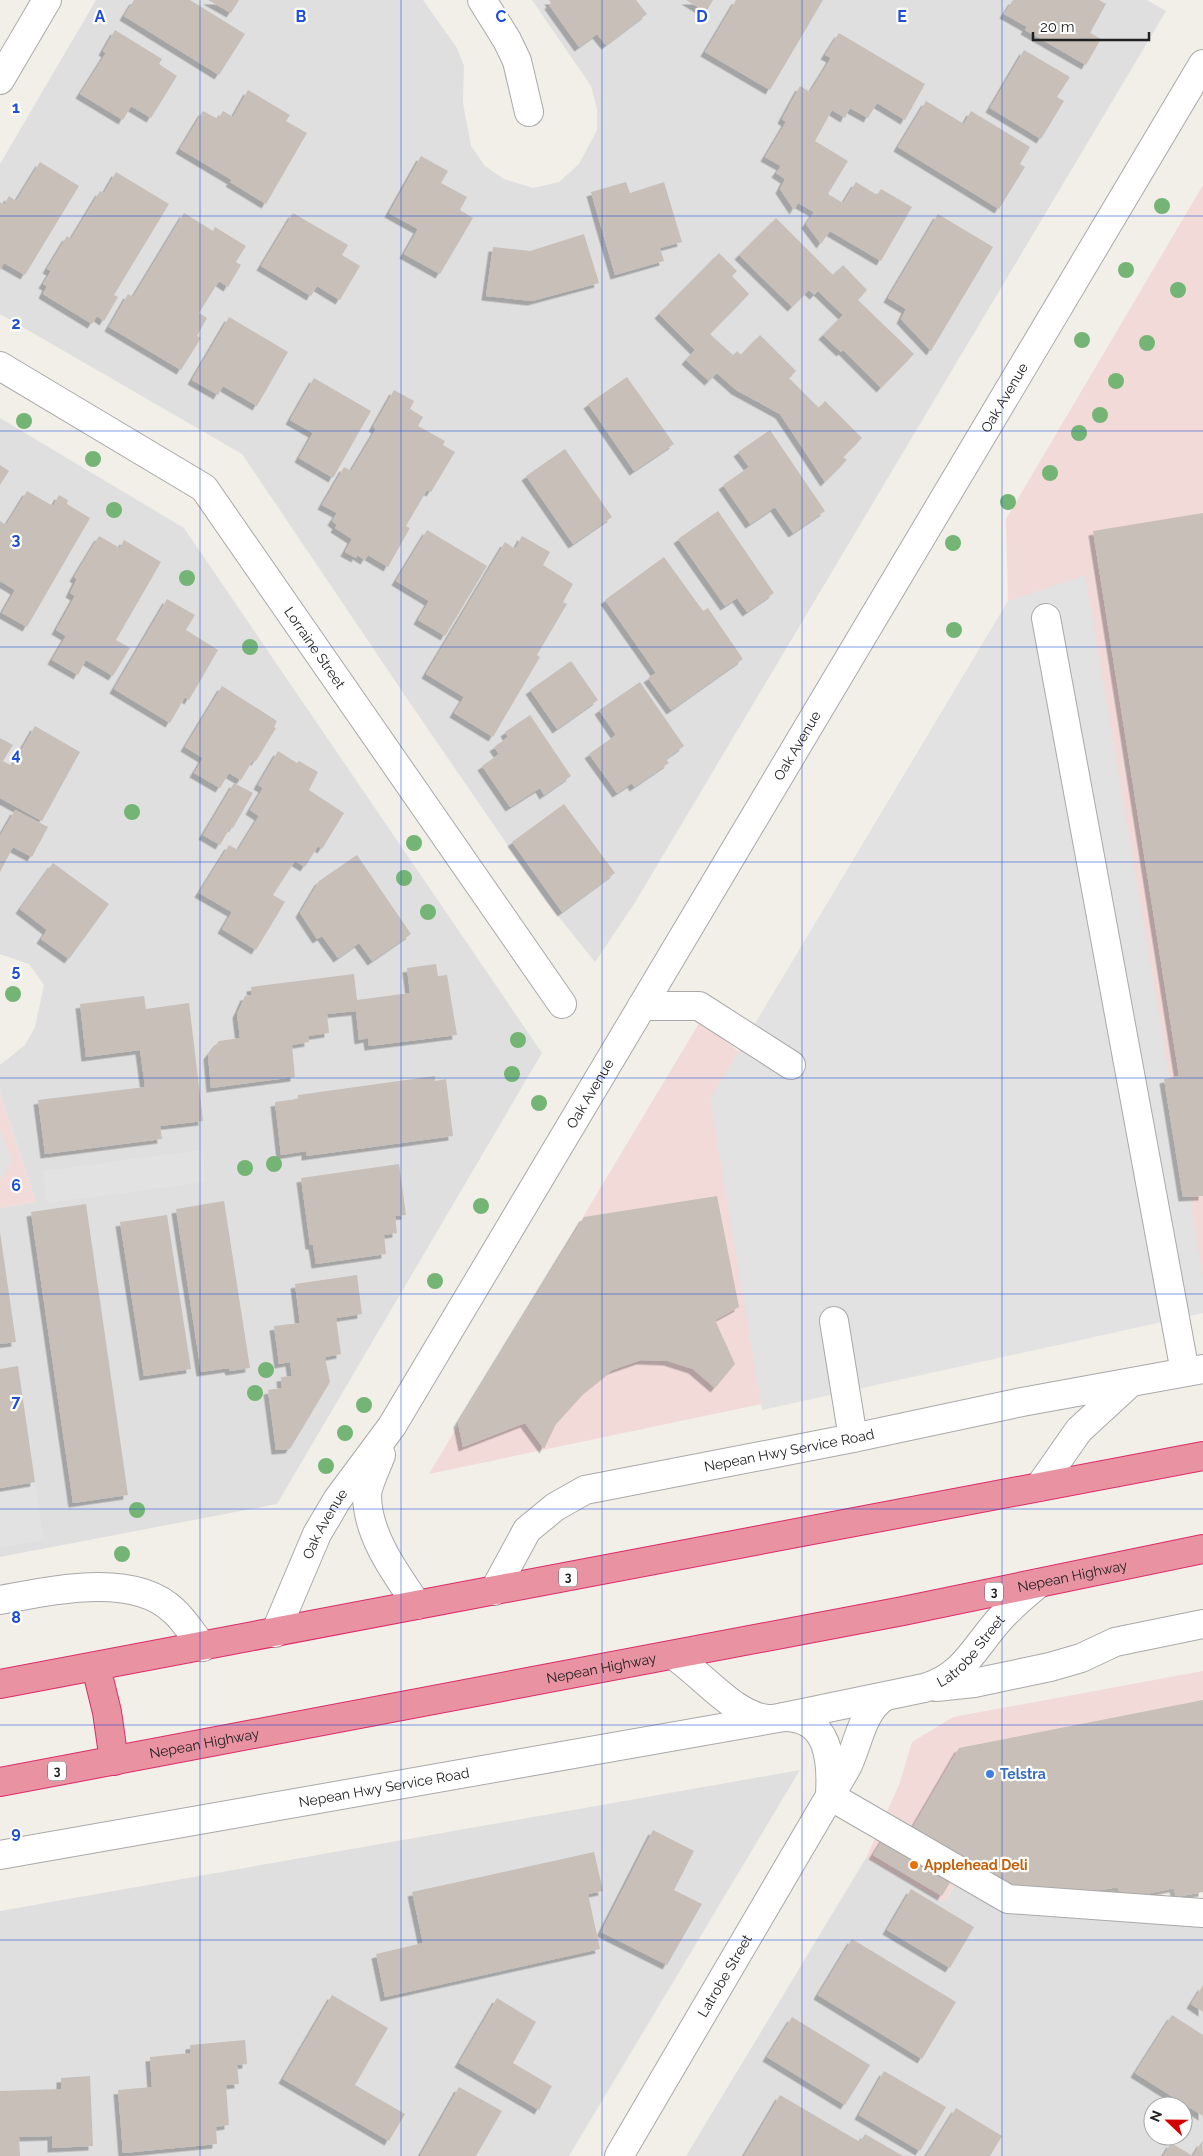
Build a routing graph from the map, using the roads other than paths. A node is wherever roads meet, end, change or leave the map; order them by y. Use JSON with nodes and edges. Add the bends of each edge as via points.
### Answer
{"nodes":[{"id":1,"x":47,"y":0,"type":"edge"},
{"id":2,"x":482,"y":0,"type":"edge"},
{"id":3,"x":1203,"y":64,"type":"edge"},
{"id":4,"x":0,"y":80,"type":"edge"},
{"id":5,"x":529,"y":112,"type":"dead end"},
{"id":6,"x":0,"y":366,"type":"edge"},
{"id":7,"x":1046,"y":618,"type":"dead end"},
{"id":8,"x":562,"y":1004,"type":"dead end"},
{"id":9,"x":642,"y":1006,"type":"junction"},
{"id":10,"x":791,"y":1065,"type":"dead end"},
{"id":11,"x":834,"y":1321,"type":"dead end"},
{"id":12,"x":1194,"y":1371,"type":"edge"},
{"id":13,"x":1130,"y":1383,"type":"junction"},
{"id":14,"x":392,"y":1426,"type":"junction"},
{"id":15,"x":853,"y":1438,"type":"junction"},
{"id":16,"x":1203,"y":1456,"type":"edge"},
{"id":17,"x":1039,"y":1488,"type":"junction"},
{"id":18,"x":1203,"y":1549,"type":"edge"},
{"id":19,"x":1039,"y":1583,"type":"junction"},
{"id":20,"x":494,"y":1591,"type":"junction"},
{"id":21,"x":0,"y":1600,"type":"edge"},
{"id":22,"x":417,"y":1605,"type":"junction"},
{"id":23,"x":1203,"y":1624,"type":"edge"},
{"id":24,"x":275,"y":1633,"type":"junction"},
{"id":25,"x":202,"y":1647,"type":"junction"},
{"id":26,"x":673,"y":1655,"type":"junction"},
{"id":27,"x":96,"y":1667,"type":"junction"},
{"id":28,"x":0,"y":1684,"type":"edge"},
{"id":29,"x":924,"y":1688,"type":"junction"},
{"id":30,"x":884,"y":1697,"type":"junction"},
{"id":31,"x":776,"y":1718,"type":"junction"},
{"id":32,"x":114,"y":1761,"type":"junction"},
{"id":33,"x":0,"y":1782,"type":"edge"},
{"id":34,"x":830,"y":1796,"type":"junction"},
{"id":35,"x":0,"y":1856,"type":"edge"},
{"id":36,"x":1203,"y":1913,"type":"edge"},
{"id":37,"x":619,"y":2156,"type":"edge"}],
"edges":[{"from":1,"to":4,"type":"street"},
{"from":2,"to":5,"type":"street","via":[[517,61]]},
{"from":3,"to":9,"type":"street","name":"Oak Avenue"},
{"from":6,"to":8,"type":"street","name":"Lorraine Street","via":[[204,488]]},
{"from":7,"to":12,"type":"street"},
{"from":9,"to":10,"type":"street","via":[[699,1006]]},
{"from":9,"to":14,"type":"street","name":"Oak Avenue"},
{"from":11,"to":15,"type":"street"},
{"from":12,"to":13,"type":"street","name":"Nepean Hwy Service Road"},
{"from":13,"to":15,"type":"street","name":"Nepean Hwy Service Road"},
{"from":13,"to":17,"type":"street","via":[[1079,1430]]},
{"from":14,"to":22,"type":"street","name":"Oak Avenue","via":[[367,1495],[375,1536]]},
{"from":14,"to":24,"type":"street","name":"Oak Avenue","via":[[316,1534]]},
{"from":15,"to":20,"type":"street","name":"Nepean Hwy Service Road","via":[[585,1490],[555,1507],[527,1530]]},
{"from":16,"to":17,"type":"highway","number":"3"},
{"from":17,"to":20,"type":"highway","number":"3"},
{"from":18,"to":19,"type":"highway","name":"Nepean Highway","number":"3"},
{"from":19,"to":26,"type":"highway","name":"Nepean Highway","number":"3"},
{"from":19,"to":29,"type":"street","name":"Latrobe Street","via":[[999,1620],[956,1673],[945,1681]]},
{"from":20,"to":22,"type":"highway","number":"3"},
{"from":21,"to":25,"type":"street","via":[[79,1588],[117,1588],[138,1592],[157,1598],[174,1611]]},
{"from":22,"to":24,"type":"highway","number":"3"},
{"from":23,"to":29,"type":"street","via":[[1115,1642],[1050,1668],[974,1683]]},
{"from":24,"to":25,"type":"highway","number":"3"},
{"from":25,"to":27,"type":"highway","number":"3"},
{"from":26,"to":31,"type":"street","name":"Nepean Hwy Service Road","via":[[735,1706],[752,1716]]},
{"from":26,"to":32,"type":"highway","name":"Nepean Highway","number":"3"},
{"from":27,"to":28,"type":"highway","number":"3"},
{"from":27,"to":32,"type":"highway"},
{"from":29,"to":30,"type":"street","name":"Latrobe Street"},
{"from":30,"to":31,"type":"street","name":"Nepean Hwy Service Road"},
{"from":30,"to":34,"type":"street","name":"Latrobe Street","via":[[870,1712],[854,1753]]},
{"from":31,"to":34,"type":"street","name":"Latrobe Street","via":[[797,1718],[808,1723],[825,1742],[832,1768]]},
{"from":31,"to":35,"type":"street","name":"Nepean Hwy Service Road"},
{"from":32,"to":33,"type":"highway","name":"Nepean Highway","number":"3"},
{"from":34,"to":36,"type":"street","via":[[1008,1899]]},
{"from":34,"to":37,"type":"street","name":"Latrobe Street"}]}
